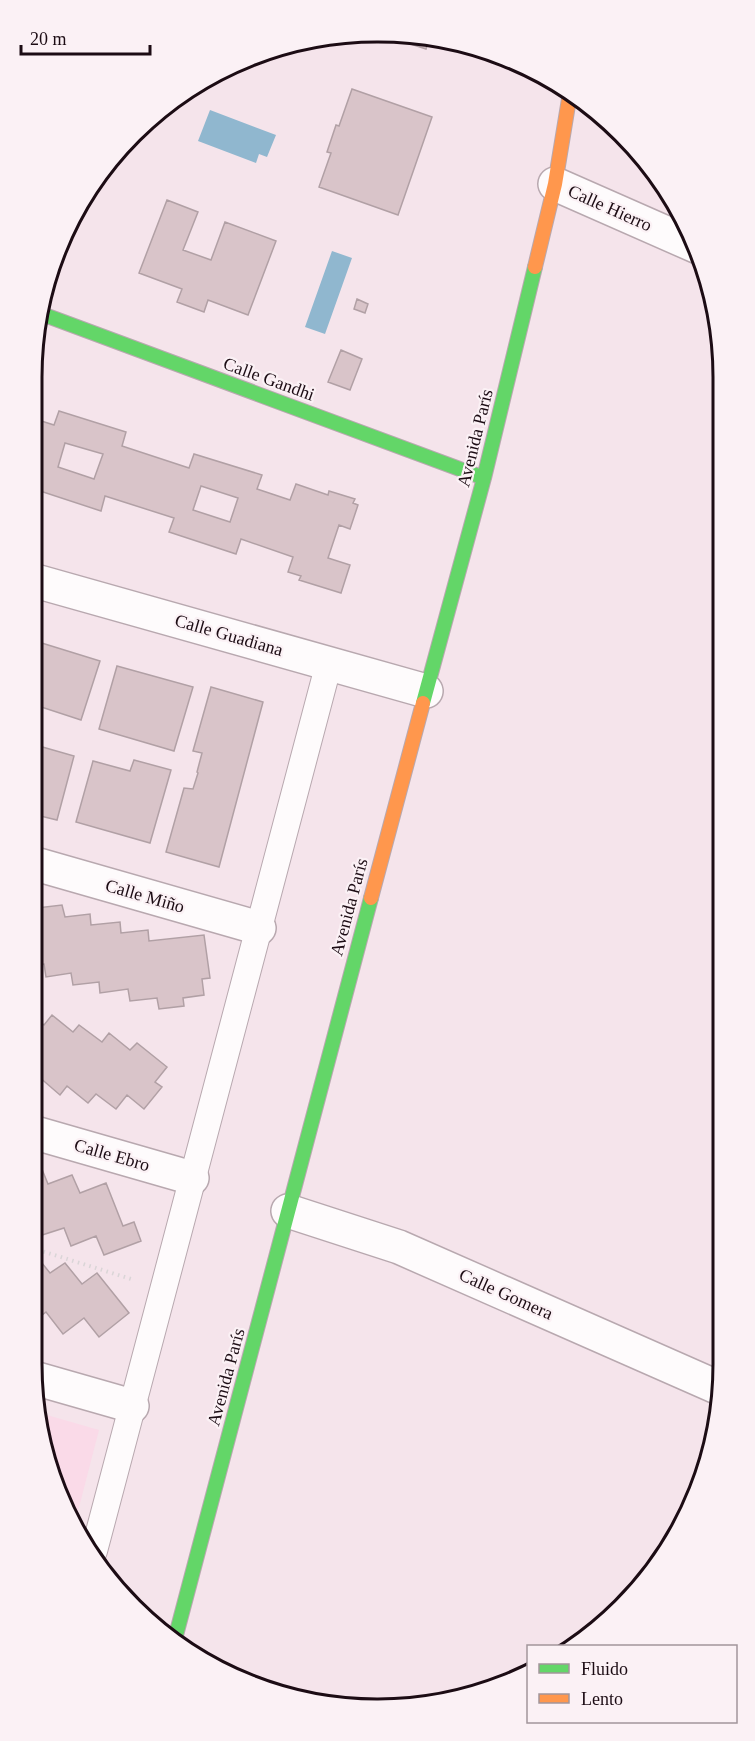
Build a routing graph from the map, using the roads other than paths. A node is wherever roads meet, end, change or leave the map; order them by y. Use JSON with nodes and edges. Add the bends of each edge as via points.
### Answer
{"nodes":[{"id":1,"x":569,"y":102,"type":"edge"},
{"id":2,"x":555,"y":184,"type":"junction"},
{"id":3,"x":683,"y":240,"type":"edge"},
{"id":4,"x":47,"y":316,"type":"edge"},
{"id":5,"x":484,"y":478,"type":"junction"},
{"id":6,"x":42,"y":583,"type":"edge"},
{"id":7,"x":329,"y":663,"type":"junction"},
{"id":8,"x":426,"y":690,"type":"junction"},
{"id":9,"x":42,"y":866,"type":"edge"},
{"id":10,"x":259,"y":928,"type":"junction"},
{"id":11,"x":42,"y":1135,"type":"edge"},
{"id":12,"x":192,"y":1178,"type":"junction"},
{"id":13,"x":288,"y":1211,"type":"junction"},
{"id":14,"x":43,"y":1381,"type":"edge"},
{"id":15,"x":712,"y":1384,"type":"edge"},
{"id":16,"x":132,"y":1406,"type":"junction"},
{"id":17,"x":96,"y":1545,"type":"edge"},
{"id":18,"x":177,"y":1632,"type":"edge"}],
"edges":[{"from":1,"to":2,"type":"main road","name":"Avenida París"},
{"from":2,"to":3,"type":"street","name":"Calle Hierro"},
{"from":2,"to":5,"type":"main road","name":"Avenida París"},
{"from":4,"to":5,"type":"main road","name":"Calle Gandhi"},
{"from":5,"to":8,"type":"main road","name":"Avenida París"},
{"from":6,"to":7,"type":"street","name":"Calle Guadiana"},
{"from":7,"to":8,"type":"street","name":"Calle Guadiana"},
{"from":7,"to":10,"type":"lane"},
{"from":8,"to":13,"type":"main road","name":"Avenida París"},
{"from":9,"to":10,"type":"street","name":"Calle Miño"},
{"from":10,"to":12,"type":"lane"},
{"from":11,"to":12,"type":"street","name":"Calle Ebro"},
{"from":12,"to":16,"type":"lane"},
{"from":13,"to":15,"type":"street","name":"Calle Gomera","via":[[399,1247]]},
{"from":13,"to":18,"type":"main road","name":"Avenida París"},
{"from":14,"to":16,"type":"street"},
{"from":16,"to":17,"type":"lane"}]}
